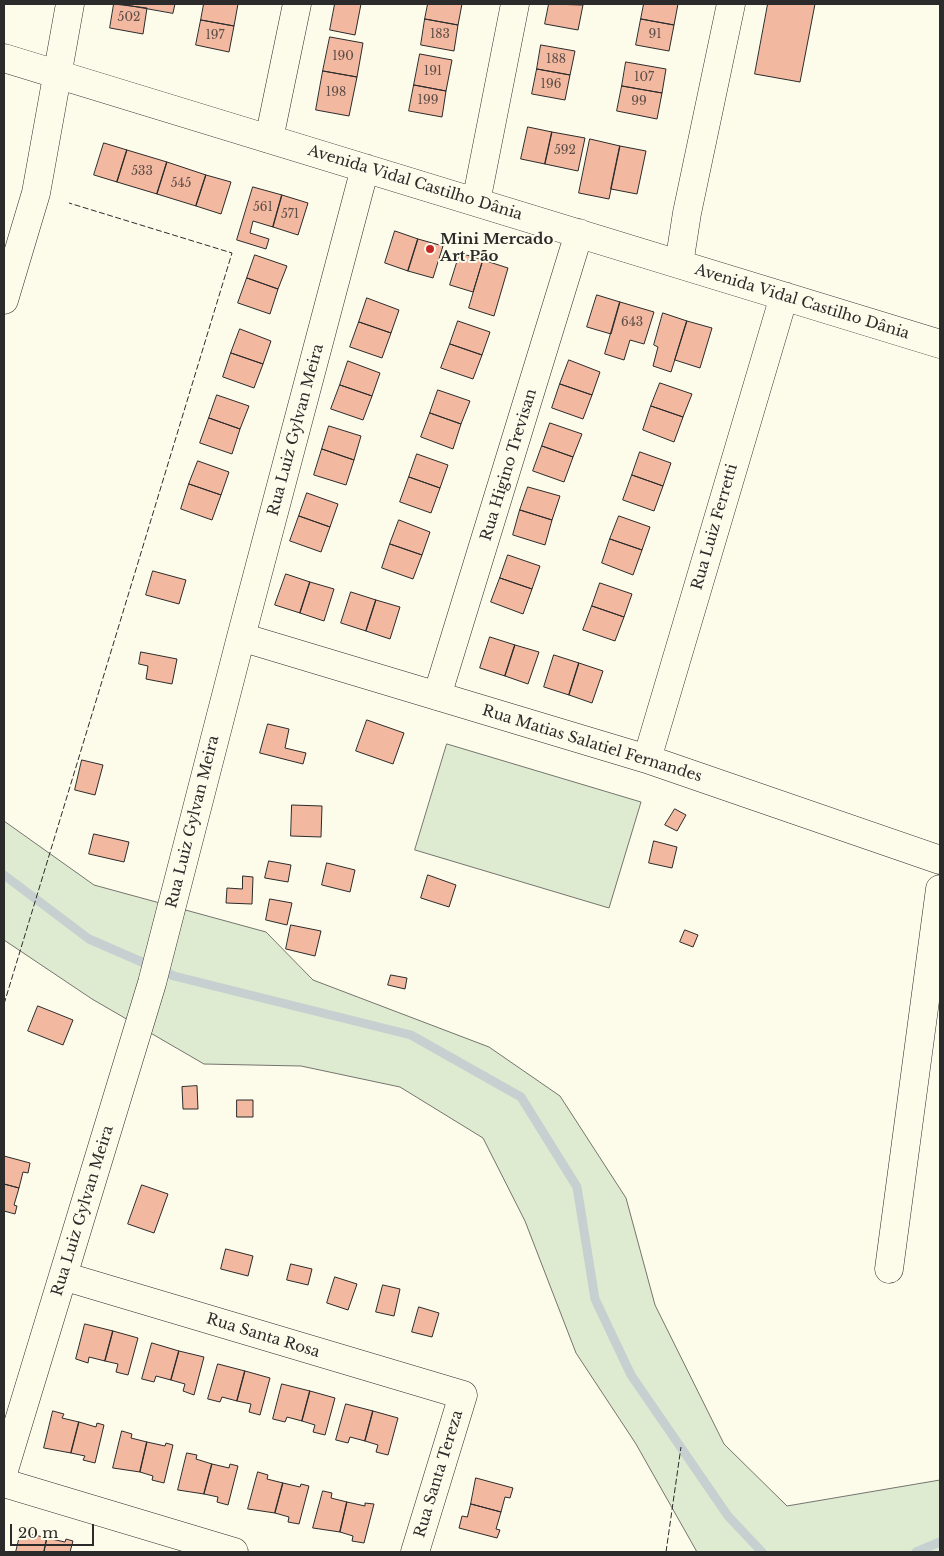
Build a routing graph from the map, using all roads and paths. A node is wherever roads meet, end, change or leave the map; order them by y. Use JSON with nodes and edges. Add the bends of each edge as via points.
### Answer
{"nodes":[{"id":1,"x":70,"y":4,"type":"edge"},
{"id":2,"x":296,"y":4,"type":"edge"},
{"id":3,"x":515,"y":4,"type":"edge"},
{"id":4,"x":731,"y":4,"type":"edge"},
{"id":5,"x":4,"y":58,"type":"edge"},
{"id":6,"x":57,"y":74,"type":"junction"},
{"id":7,"x":269,"y":139,"type":"junction"},
{"id":8,"x":365,"y":168,"type":"junction"},
{"id":9,"x":476,"y":202,"type":"junction"},
{"id":10,"x":580,"y":234,"type":"junction"},
{"id":11,"x":679,"y":264,"type":"junction"},
{"id":12,"x":784,"y":296,"type":"junction"},
{"id":13,"x":4,"y":300,"type":"edge"},
{"id":14,"x":940,"y":344,"type":"edge"},
{"id":15,"x":241,"y":637,"type":"junction"},
{"id":16,"x":438,"y":696,"type":"junction"},
{"id":17,"x":647,"y":759,"type":"junction"},
{"id":18,"x":940,"y":860,"type":"edge"},
{"id":19,"x":940,"y":889,"type":"edge"},
{"id":20,"x":889,"y":1269,"type":"dead end"},
{"id":21,"x":63,"y":1276,"type":"junction"},
{"id":22,"x":462,"y":1395,"type":"joint"},
{"id":23,"x":4,"y":1470,"type":"edge"},
{"id":24,"x":4,"y":1483,"type":"edge"},
{"id":25,"x":234,"y":1552,"type":"edge"},
{"id":26,"x":415,"y":1552,"type":"edge"}],
"edges":[{"from":1,"to":6,"type":"street"},
{"from":2,"to":7,"type":"street"},
{"from":3,"to":9,"type":"street"},
{"from":4,"to":11,"type":"street"},
{"from":5,"to":6,"type":"street","name":"Avenida Vidal Castilho Dânia"},
{"from":6,"to":7,"type":"street","name":"Avenida Vidal Castilho Dânia"},
{"from":6,"to":13,"type":"street","via":[[36,193]]},
{"from":7,"to":8,"type":"street","name":"Avenida Vidal Castilho Dânia"},
{"from":8,"to":9,"type":"street","name":"Avenida Vidal Castilho Dânia"},
{"from":8,"to":15,"type":"street","name":"Rua Luiz Gylvan Meira"},
{"from":9,"to":10,"type":"street","name":"Avenida Vidal Castilho Dânia"},
{"from":10,"to":11,"type":"street","name":"Avenida Vidal Castilho Dânia"},
{"from":10,"to":16,"type":"street","name":"Rua Higino Trevisan"},
{"from":11,"to":12,"type":"street","name":"Avenida Vidal Castilho Dânia"},
{"from":12,"to":14,"type":"street","name":"Avenida Vidal Castilho Dânia"},
{"from":12,"to":17,"type":"street","name":"Rua Luiz Ferretti"},
{"from":15,"to":16,"type":"street","name":"Rua Matias Salatiel Fernandes"},
{"from":15,"to":21,"type":"street","name":"Rua Luiz Gylvan Meira","via":[[152,984]]},
{"from":16,"to":17,"type":"street","name":"Rua Matias Salatiel Fernandes"},
{"from":17,"to":18,"type":"street","name":"Rua Matias Salatiel Fernandes"},
{"from":19,"to":20,"type":"street"},
{"from":21,"to":22,"type":"street","name":"Rua Santa Rosa"},
{"from":21,"to":23,"type":"street","name":"Rua Luiz Gylvan Meira"},
{"from":22,"to":26,"type":"street","name":"Rua Santa Tereza"},
{"from":24,"to":25,"type":"street"}]}
